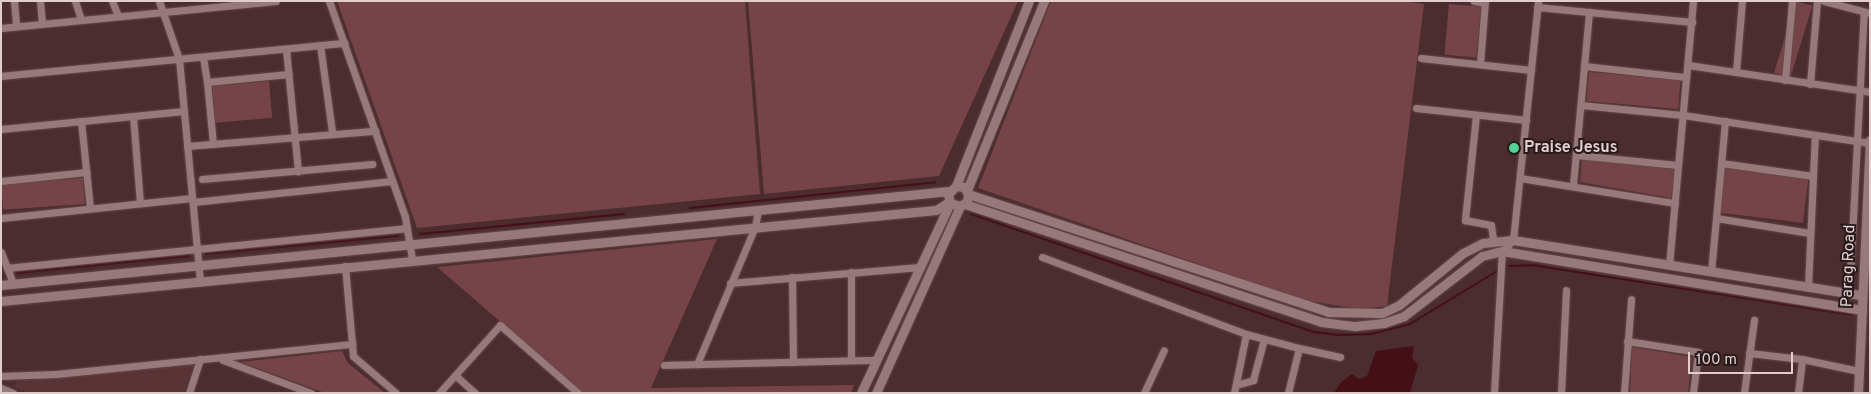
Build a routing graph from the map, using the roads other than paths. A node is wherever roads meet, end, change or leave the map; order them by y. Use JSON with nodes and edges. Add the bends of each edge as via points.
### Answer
{"nodes":[{"id":1,"x":14,"y":1,"type":"edge"},
{"id":2,"x":40,"y":1,"type":"edge"},
{"id":3,"x":75,"y":1,"type":"edge"},
{"id":4,"x":112,"y":1,"type":"edge"},
{"id":5,"x":159,"y":1,"type":"edge"},
{"id":6,"x":276,"y":1,"type":"edge"},
{"id":7,"x":329,"y":1,"type":"edge"},
{"id":8,"x":1029,"y":1,"type":"edge"},
{"id":9,"x":1044,"y":1,"type":"edge"},
{"id":10,"x":1474,"y":1,"type":"edge"},
{"id":11,"x":1693,"y":1,"type":"edge"},
{"id":12,"x":1742,"y":1,"type":"edge"},
{"id":13,"x":1792,"y":1,"type":"edge"},
{"id":14,"x":1817,"y":1,"type":"edge"},
{"id":15,"x":1824,"y":1,"type":"edge"},
{"id":16,"x":1485,"y":2,"type":"edge"},
{"id":17,"x":207,"y":4,"type":"edge"},
{"id":18,"x":1538,"y":4,"type":"edge"},
{"id":19,"x":163,"y":12,"type":"junction"},
{"id":20,"x":1589,"y":12,"type":"junction"},
{"id":21,"x":1867,"y":12,"type":"edge"},
{"id":22,"x":118,"y":16,"type":"junction"},
{"id":23,"x":81,"y":20,"type":"junction"},
{"id":24,"x":1692,"y":22,"type":"junction"},
{"id":25,"x":42,"y":24,"type":"junction"},
{"id":26,"x":16,"y":26,"type":"junction"},
{"id":27,"x":1,"y":28,"type":"edge"},
{"id":28,"x":344,"y":43,"type":"junction"},
{"id":29,"x":320,"y":46,"type":"junction"},
{"id":30,"x":286,"y":48,"type":"junction"},
{"id":31,"x":203,"y":57,"type":"junction"},
{"id":32,"x":1421,"y":58,"type":"dead end"},
{"id":33,"x":179,"y":59,"type":"junction"},
{"id":34,"x":1480,"y":64,"type":"junction"},
{"id":35,"x":1688,"y":65,"type":"junction"},
{"id":36,"x":1584,"y":66,"type":"junction"},
{"id":37,"x":1531,"y":70,"type":"junction"},
{"id":38,"x":1736,"y":72,"type":"junction"},
{"id":39,"x":289,"y":74,"type":"junction"},
{"id":40,"x":1,"y":76,"type":"edge"},
{"id":41,"x":1686,"y":77,"type":"junction"},
{"id":42,"x":1785,"y":80,"type":"junction"},
{"id":43,"x":207,"y":82,"type":"junction"},
{"id":44,"x":1810,"y":84,"type":"junction"},
{"id":45,"x":1860,"y":91,"type":"junction"},
{"id":46,"x":1870,"y":92,"type":"edge"},
{"id":47,"x":1581,"y":104,"type":"junction"},
{"id":48,"x":1416,"y":108,"type":"dead end"},
{"id":49,"x":184,"y":111,"type":"junction"},
{"id":50,"x":1476,"y":115,"type":"junction"},
{"id":51,"x":1683,"y":115,"type":"junction"},
{"id":52,"x":133,"y":116,"type":"junction"},
{"id":53,"x":1526,"y":120,"type":"junction"},
{"id":54,"x":81,"y":121,"type":"junction"},
{"id":55,"x":1725,"y":121,"type":"junction"},
{"id":56,"x":1,"y":130,"type":"edge"},
{"id":57,"x":375,"y":131,"type":"junction"},
{"id":58,"x":332,"y":132,"type":"junction"},
{"id":59,"x":1815,"y":135,"type":"junction"},
{"id":60,"x":295,"y":136,"type":"junction"},
{"id":61,"x":1870,"y":141,"type":"edge"},
{"id":62,"x":1857,"y":142,"type":"junction"},
{"id":63,"x":213,"y":144,"type":"junction"},
{"id":64,"x":187,"y":146,"type":"junction"},
{"id":65,"x":1576,"y":155,"type":"junction"},
{"id":66,"x":1869,"y":161,"type":"edge"},
{"id":67,"x":1721,"y":162,"type":"junction"},
{"id":68,"x":372,"y":164,"type":"dead end"},
{"id":69,"x":1678,"y":165,"type":"junction"},
{"id":70,"x":298,"y":171,"type":"junction"},
{"id":71,"x":87,"y":172,"type":"junction"},
{"id":72,"x":1813,"y":176,"type":"junction"},
{"id":73,"x":1520,"y":178,"type":"junction"},
{"id":74,"x":202,"y":179,"type":"dead end"},
{"id":75,"x":1,"y":181,"type":"edge"},
{"id":76,"x":392,"y":181,"type":"junction"},
{"id":77,"x":1573,"y":186,"type":"junction"},
{"id":78,"x":953,"y":188,"type":"junction"},
{"id":79,"x":968,"y":192,"type":"junction"},
{"id":80,"x":192,"y":200,"type":"junction"},
{"id":81,"x":950,"y":202,"type":"junction"},
{"id":82,"x":140,"y":203,"type":"junction"},
{"id":83,"x":1675,"y":203,"type":"junction"},
{"id":84,"x":963,"y":205,"type":"junction"},
{"id":85,"x":90,"y":208,"type":"junction"},
{"id":86,"x":758,"y":210,"type":"junction"},
{"id":87,"x":1,"y":218,"type":"edge"},
{"id":88,"x":1716,"y":218,"type":"junction"},
{"id":89,"x":756,"y":227,"type":"junction"},
{"id":90,"x":407,"y":228,"type":"junction"},
{"id":91,"x":1810,"y":233,"type":"junction"},
{"id":92,"x":1493,"y":240,"type":"junction"},
{"id":93,"x":1514,"y":240,"type":"junction"},
{"id":94,"x":411,"y":245,"type":"junction"},
{"id":95,"x":197,"y":248,"type":"junction"},
{"id":96,"x":1502,"y":251,"type":"junction"},
{"id":97,"x":1,"y":252,"type":"edge"},
{"id":98,"x":1042,"y":257,"type":"dead end"},
{"id":99,"x":412,"y":259,"type":"junction"},
{"id":100,"x":1670,"y":265,"type":"junction"},
{"id":101,"x":198,"y":266,"type":"junction"},
{"id":102,"x":345,"y":266,"type":"junction"},
{"id":103,"x":919,"y":267,"type":"junction"},
{"id":104,"x":7,"y":268,"type":"junction"},
{"id":105,"x":851,"y":272,"type":"junction"},
{"id":106,"x":1711,"y":272,"type":"junction"},
{"id":107,"x":1850,"y":275,"type":"dead end"},
{"id":108,"x":792,"y":278,"type":"junction"},
{"id":109,"x":200,"y":281,"type":"junction"},
{"id":110,"x":730,"y":283,"type":"junction"},
{"id":111,"x":13,"y":284,"type":"junction"},
{"id":112,"x":1,"y":285,"type":"edge"},
{"id":113,"x":1808,"y":287,"type":"junction"},
{"id":114,"x":1566,"y":290,"type":"dead end"},
{"id":115,"x":1862,"y":295,"type":"junction"},
{"id":116,"x":1631,"y":299,"type":"dead end"},
{"id":117,"x":1,"y":301,"type":"edge"},
{"id":118,"x":1862,"y":310,"type":"junction"},
{"id":119,"x":1754,"y":320,"type":"dead end"},
{"id":120,"x":1866,"y":320,"type":"edge"},
{"id":121,"x":1246,"y":334,"type":"junction"},
{"id":122,"x":1264,"y":338,"type":"junction"},
{"id":123,"x":1628,"y":341,"type":"junction"},
{"id":124,"x":352,"y":344,"type":"junction"},
{"id":125,"x":1299,"y":348,"type":"junction"},
{"id":126,"x":1164,"y":350,"type":"dead end"},
{"id":127,"x":1750,"y":353,"type":"junction"},
{"id":128,"x":222,"y":357,"type":"junction"},
{"id":129,"x":1340,"y":357,"type":"dead end"},
{"id":130,"x":200,"y":359,"type":"junction"},
{"id":131,"x":1802,"y":359,"type":"junction"},
{"id":132,"x":851,"y":360,"type":"junction"},
{"id":133,"x":876,"y":360,"type":"junction"},
{"id":134,"x":793,"y":362,"type":"junction"},
{"id":135,"x":664,"y":364,"type":"dead end"},
{"id":136,"x":697,"y":364,"type":"junction"},
{"id":137,"x":1859,"y":371,"type":"junction"},
{"id":138,"x":455,"y":375,"type":"junction"},
{"id":139,"x":1,"y":376,"type":"edge"},
{"id":140,"x":1236,"y":385,"type":"junction"},
{"id":141,"x":1,"y":388,"type":"edge"},
{"id":142,"x":13,"y":393,"type":"edge"},
{"id":143,"x":189,"y":393,"type":"edge"},
{"id":144,"x":311,"y":393,"type":"edge"},
{"id":145,"x":396,"y":393,"type":"edge"},
{"id":146,"x":439,"y":393,"type":"edge"},
{"id":147,"x":475,"y":393,"type":"edge"},
{"id":148,"x":578,"y":393,"type":"edge"},
{"id":149,"x":861,"y":393,"type":"edge"},
{"id":150,"x":876,"y":393,"type":"edge"},
{"id":151,"x":1144,"y":393,"type":"edge"},
{"id":152,"x":1234,"y":393,"type":"edge"},
{"id":153,"x":1288,"y":393,"type":"edge"},
{"id":154,"x":1494,"y":393,"type":"edge"},
{"id":155,"x":1561,"y":393,"type":"edge"},
{"id":156,"x":1624,"y":393,"type":"edge"},
{"id":157,"x":1693,"y":393,"type":"edge"},
{"id":158,"x":1744,"y":393,"type":"edge"},
{"id":159,"x":1798,"y":393,"type":"edge"},
{"id":160,"x":1858,"y":393,"type":"edge"}],
"edges":[{"from":1,"to":26,"type":"street"},
{"from":2,"to":25,"type":"street"},
{"from":3,"to":23,"type":"street"},
{"from":4,"to":22,"type":"street"},
{"from":5,"to":19,"type":"street"},
{"from":6,"to":17,"type":"street"},
{"from":7,"to":28,"type":"street"},
{"from":8,"to":78,"type":"street"},
{"from":9,"to":79,"type":"street"},
{"from":10,"to":16,"type":"street"},
{"from":11,"to":24,"type":"street"},
{"from":12,"to":38,"type":"street"},
{"from":13,"to":42,"type":"street"},
{"from":14,"to":44,"type":"street"},
{"from":15,"to":21,"type":"street"},
{"from":16,"to":34,"type":"street"},
{"from":17,"to":19,"type":"street"},
{"from":18,"to":20,"type":"street"},
{"from":18,"to":37,"type":"street"},
{"from":19,"to":22,"type":"street"},
{"from":19,"to":33,"type":"street"},
{"from":20,"to":24,"type":"street"},
{"from":20,"to":36,"type":"street"},
{"from":21,"to":45,"type":"street"},
{"from":22,"to":23,"type":"street"},
{"from":23,"to":25,"type":"street"},
{"from":24,"to":35,"type":"street"},
{"from":25,"to":26,"type":"street"},
{"from":26,"to":27,"type":"street"},
{"from":28,"to":29,"type":"street"},
{"from":28,"to":57,"type":"street"},
{"from":29,"to":30,"type":"street"},
{"from":29,"to":58,"type":"street"},
{"from":30,"to":31,"type":"street"},
{"from":30,"to":39,"type":"street"},
{"from":31,"to":33,"type":"street"},
{"from":31,"to":43,"type":"street"},
{"from":32,"to":34,"type":"street"},
{"from":33,"to":40,"type":"street"},
{"from":33,"to":49,"type":"street"},
{"from":34,"to":37,"type":"street"},
{"from":35,"to":38,"type":"street"},
{"from":35,"to":41,"type":"street"},
{"from":36,"to":41,"type":"street"},
{"from":36,"to":47,"type":"street"},
{"from":37,"to":53,"type":"street"},
{"from":38,"to":42,"type":"street"},
{"from":39,"to":43,"type":"street"},
{"from":39,"to":60,"type":"street"},
{"from":41,"to":51,"type":"street"},
{"from":42,"to":44,"type":"street"},
{"from":43,"to":63,"type":"street"},
{"from":44,"to":45,"type":"street"},
{"from":45,"to":46,"type":"street"},
{"from":45,"to":62,"type":"street"},
{"from":47,"to":51,"type":"street"},
{"from":47,"to":65,"type":"street"},
{"from":48,"to":50,"type":"street"},
{"from":49,"to":52,"type":"street"},
{"from":49,"to":64,"type":"street"},
{"from":50,"to":53,"type":"street"},
{"from":50,"to":92,"type":"street","via":[[1465,220],[1491,225]]},
{"from":51,"to":55,"type":"street"},
{"from":51,"to":69,"type":"street"},
{"from":52,"to":54,"type":"street"},
{"from":52,"to":82,"type":"street"},
{"from":53,"to":73,"type":"street"},
{"from":54,"to":56,"type":"street"},
{"from":54,"to":71,"type":"street"},
{"from":55,"to":59,"type":"street"},
{"from":55,"to":67,"type":"street"},
{"from":57,"to":58,"type":"street"},
{"from":57,"to":76,"type":"street"},
{"from":58,"to":60,"type":"street"},
{"from":59,"to":62,"type":"street"},
{"from":59,"to":72,"type":"street"},
{"from":60,"to":63,"type":"street"},
{"from":60,"to":70,"type":"street"},
{"from":61,"to":62,"type":"street"},
{"from":61,"to":66,"type":"street","name":"Parag Road"},
{"from":62,"to":107,"type":"street"},
{"from":63,"to":64,"type":"street"},
{"from":64,"to":80,"type":"street"},
{"from":65,"to":69,"type":"street"},
{"from":65,"to":77,"type":"street"},
{"from":66,"to":115,"type":"street","name":"Parag Road"},
{"from":67,"to":72,"type":"street"},
{"from":67,"to":88,"type":"street"},
{"from":68,"to":70,"type":"street"},
{"from":69,"to":83,"type":"street"},
{"from":70,"to":74,"type":"street"},
{"from":71,"to":75,"type":"street"},
{"from":71,"to":85,"type":"street"},
{"from":72,"to":91,"type":"street"},
{"from":73,"to":77,"type":"street"},
{"from":73,"to":93,"type":"street"},
{"from":76,"to":80,"type":"street"},
{"from":76,"to":90,"type":"street"},
{"from":77,"to":83,"type":"street"},
{"from":78,"to":79,"type":"street"},
{"from":78,"to":81,"type":"street"},
{"from":78,"to":86,"type":"street"},
{"from":79,"to":84,"type":"street"},
{"from":79,"to":92,"type":"street","via":[[1328,312],[1382,313],[1399,305],[1463,253]]},
{"from":80,"to":82,"type":"street"},
{"from":80,"to":95,"type":"street"},
{"from":81,"to":84,"type":"street"},
{"from":81,"to":89,"type":"street","via":[[936,210]]},
{"from":81,"to":103,"type":"street"},
{"from":82,"to":85,"type":"street"},
{"from":83,"to":100,"type":"street"},
{"from":84,"to":96,"type":"street","via":[[1321,322],[1355,326],[1384,323],[1404,316],[1482,256]]},
{"from":84,"to":150,"type":"street"},
{"from":85,"to":87,"type":"street"},
{"from":86,"to":89,"type":"street"},
{"from":86,"to":94,"type":"street"},
{"from":88,"to":91,"type":"street"},
{"from":88,"to":106,"type":"street"},
{"from":89,"to":99,"type":"street"},
{"from":89,"to":110,"type":"street"},
{"from":90,"to":94,"type":"street"},
{"from":90,"to":95,"type":"street"},
{"from":91,"to":113,"type":"street"},
{"from":92,"to":93,"type":"street"},
{"from":93,"to":96,"type":"street"},
{"from":93,"to":100,"type":"street"},
{"from":94,"to":99,"type":"street"},
{"from":94,"to":101,"type":"street"},
{"from":95,"to":101,"type":"street"},
{"from":95,"to":104,"type":"street"},
{"from":96,"to":118,"type":"street"},
{"from":96,"to":154,"type":"street"},
{"from":97,"to":104,"type":"street"},
{"from":98,"to":121,"type":"street"},
{"from":99,"to":102,"type":"street"},
{"from":100,"to":106,"type":"street"},
{"from":101,"to":109,"type":"street"},
{"from":101,"to":111,"type":"street"},
{"from":102,"to":109,"type":"street"},
{"from":102,"to":124,"type":"street"},
{"from":103,"to":105,"type":"street"},
{"from":103,"to":133,"type":"street"},
{"from":104,"to":111,"type":"street"},
{"from":105,"to":108,"type":"street"},
{"from":105,"to":132,"type":"street"},
{"from":106,"to":113,"type":"street"},
{"from":108,"to":110,"type":"street"},
{"from":108,"to":134,"type":"street"},
{"from":109,"to":117,"type":"street"},
{"from":110,"to":136,"type":"street"},
{"from":111,"to":112,"type":"street"},
{"from":113,"to":115,"type":"street"},
{"from":114,"to":155,"type":"street"},
{"from":115,"to":118,"type":"street","name":"Parag Road"},
{"from":116,"to":123,"type":"street"},
{"from":118,"to":120,"type":"street","name":"Parag Road"},
{"from":119,"to":127,"type":"street"},
{"from":120,"to":137,"type":"street","name":"Parag Road"},
{"from":121,"to":122,"type":"street"},
{"from":121,"to":140,"type":"street"},
{"from":122,"to":125,"type":"street"},
{"from":122,"to":140,"type":"street","via":[[1253,380]]},
{"from":123,"to":156,"type":"street"},
{"from":123,"to":157,"type":"street","via":[[1698,352]]},
{"from":124,"to":128,"type":"street"},
{"from":124,"to":145,"type":"street","via":[[353,356]]},
{"from":125,"to":129,"type":"street"},
{"from":125,"to":153,"type":"street"},
{"from":126,"to":151,"type":"street"},
{"from":127,"to":131,"type":"street"},
{"from":127,"to":158,"type":"street"},
{"from":128,"to":130,"type":"street"},
{"from":128,"to":144,"type":"street"},
{"from":130,"to":139,"type":"street"},
{"from":130,"to":143,"type":"street"},
{"from":131,"to":137,"type":"street"},
{"from":131,"to":159,"type":"street"},
{"from":132,"to":133,"type":"street"},
{"from":132,"to":134,"type":"street"},
{"from":133,"to":149,"type":"street"},
{"from":134,"to":136,"type":"street"},
{"from":135,"to":136,"type":"street"},
{"from":137,"to":160,"type":"street","name":"Parag Road"},
{"from":138,"to":146,"type":"street"},
{"from":138,"to":147,"type":"street"},
{"from":138,"to":148,"type":"street","via":[[500,325]]},
{"from":140,"to":152,"type":"street"},
{"from":141,"to":142,"type":"street"}]}
